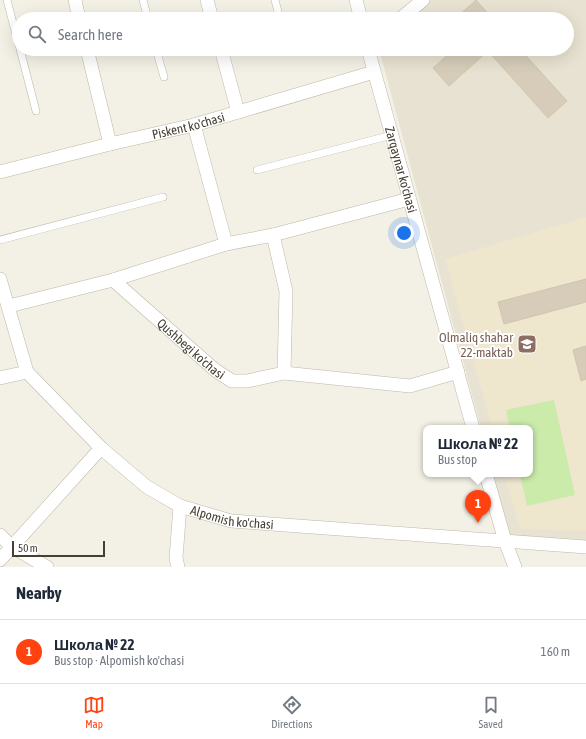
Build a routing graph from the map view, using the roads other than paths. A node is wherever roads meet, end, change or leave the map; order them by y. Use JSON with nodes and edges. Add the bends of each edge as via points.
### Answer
{"nodes":[{"id":1,"x":7,"y":0,"type":"edge"},
{"id":2,"x":75,"y":0,"type":"edge"},
{"id":3,"x":143,"y":0,"type":"edge"},
{"id":4,"x":207,"y":0,"type":"edge"},
{"id":5,"x":275,"y":0,"type":"edge"},
{"id":6,"x":356,"y":0,"type":"edge"},
{"id":7,"x":423,"y":0,"type":"edge"},
{"id":8,"x":78,"y":12,"type":"edge"},
{"id":9,"x":146,"y":12,"type":"edge"},
{"id":10,"x":210,"y":12,"type":"edge"},
{"id":11,"x":278,"y":12,"type":"edge"},
{"id":12,"x":359,"y":12,"type":"edge"},
{"id":13,"x":408,"y":12,"type":"edge"},
{"id":14,"x":12,"y":19,"type":"edge"},
{"id":15,"x":22,"y":56,"type":"edge"},
{"id":16,"x":89,"y":56,"type":"edge"},
{"id":17,"x":158,"y":56,"type":"edge"},
{"id":18,"x":223,"y":56,"type":"edge"},
{"id":19,"x":370,"y":56,"type":"edge"},
{"id":20,"x":374,"y":72,"type":"junction"},
{"id":21,"x":164,"y":77,"type":"dead end"},
{"id":22,"x":36,"y":111,"type":"dead end"},
{"id":23,"x":238,"y":112,"type":"junction"},
{"id":24,"x":194,"y":125,"type":"junction"},
{"id":25,"x":392,"y":135,"type":"junction"},
{"id":26,"x":110,"y":144,"type":"junction"},
{"id":27,"x":257,"y":170,"type":"dead end"},
{"id":28,"x":0,"y":172,"type":"edge"},
{"id":29,"x":163,"y":197,"type":"dead end"},
{"id":30,"x":410,"y":199,"type":"junction"},
{"id":31,"x":273,"y":234,"type":"junction"},
{"id":32,"x":0,"y":240,"type":"edge"},
{"id":33,"x":226,"y":244,"type":"junction"},
{"id":34,"x":0,"y":279,"type":"edge"},
{"id":35,"x":113,"y":280,"type":"junction"},
{"id":36,"x":8,"y":306,"type":"junction"},
{"id":37,"x":27,"y":372,"type":"junction"},
{"id":38,"x":284,"y":372,"type":"junction"},
{"id":39,"x":458,"y":372,"type":"junction"},
{"id":40,"x":0,"y":378,"type":"edge"},
{"id":41,"x":473,"y":425,"type":"edge"},
{"id":42,"x":101,"y":448,"type":"junction"},
{"id":43,"x":487,"y":477,"type":"edge"},
{"id":44,"x":180,"y":506,"type":"junction"},
{"id":45,"x":0,"y":535,"type":"edge"},
{"id":46,"x":505,"y":541,"type":"junction"},
{"id":47,"x":11,"y":546,"type":"junction"},
{"id":48,"x":586,"y":547,"type":"edge"},
{"id":49,"x":0,"y":560,"type":"edge"},
{"id":50,"x":47,"y":567,"type":"edge"},
{"id":51,"x":178,"y":567,"type":"edge"},
{"id":52,"x":514,"y":567,"type":"edge"}],
"edges":[{"from":1,"to":14,"type":"lane"},
{"from":2,"to":8,"type":"street"},
{"from":3,"to":9,"type":"lane"},
{"from":4,"to":10,"type":"street"},
{"from":5,"to":11,"type":"lane"},
{"from":6,"to":12,"type":"street"},
{"from":7,"to":13,"type":"street"},
{"from":15,"to":22,"type":"lane"},
{"from":16,"to":26,"type":"street"},
{"from":17,"to":21,"type":"lane"},
{"from":18,"to":23,"type":"street"},
{"from":19,"to":20,"type":"street","name":"Zarqaynar ko'chasi"},
{"from":20,"to":23,"type":"street","name":"Piskent ko'chasi"},
{"from":20,"to":25,"type":"street","name":"Zarqaynar ko'chasi"},
{"from":23,"to":24,"type":"street","name":"Piskent ko'chasi"},
{"from":24,"to":26,"type":"street","name":"Piskent ko'chasi"},
{"from":24,"to":33,"type":"street"},
{"from":25,"to":27,"type":"lane"},
{"from":25,"to":30,"type":"street","name":"Zarqaynar ko'chasi"},
{"from":26,"to":28,"type":"street","name":"Piskent ko'chasi"},
{"from":29,"to":32,"type":"lane"},
{"from":30,"to":31,"type":"street"},
{"from":30,"to":39,"type":"street","name":"Zarqaynar ko'chasi"},
{"from":31,"to":33,"type":"street"},
{"from":31,"to":38,"type":"street","via":[[286,291]]},
{"from":33,"to":35,"type":"street"},
{"from":34,"to":36,"type":"street","name":"Alpomish ko'chasi"},
{"from":35,"to":36,"type":"street"},
{"from":35,"to":38,"type":"street","name":"Qushbegi ko'chasi","via":[[215,370],[232,381],[247,381]]},
{"from":36,"to":37,"type":"street","name":"Alpomish ko'chasi"},
{"from":37,"to":40,"type":"street"},
{"from":37,"to":42,"type":"street","name":"Alpomish ko'chasi"},
{"from":38,"to":39,"type":"street","name":"Qushbegi ko'chasi","via":[[410,386]]},
{"from":39,"to":41,"type":"street","name":"Zarqaynar ko'chasi"},
{"from":42,"to":44,"type":"street","name":"Alpomish ko'chasi","via":[[147,487]]},
{"from":42,"to":47,"type":"street"},
{"from":43,"to":46,"type":"street"},
{"from":44,"to":46,"type":"street","name":"Alpomish ko'chasi","via":[[230,521]]},
{"from":44,"to":51,"type":"street","via":[[176,558]]},
{"from":45,"to":47,"type":"street"},
{"from":46,"to":48,"type":"street","name":"Alpomish ko'chasi"},
{"from":46,"to":52,"type":"street"},
{"from":47,"to":49,"type":"street"},
{"from":47,"to":50,"type":"street"}]}
